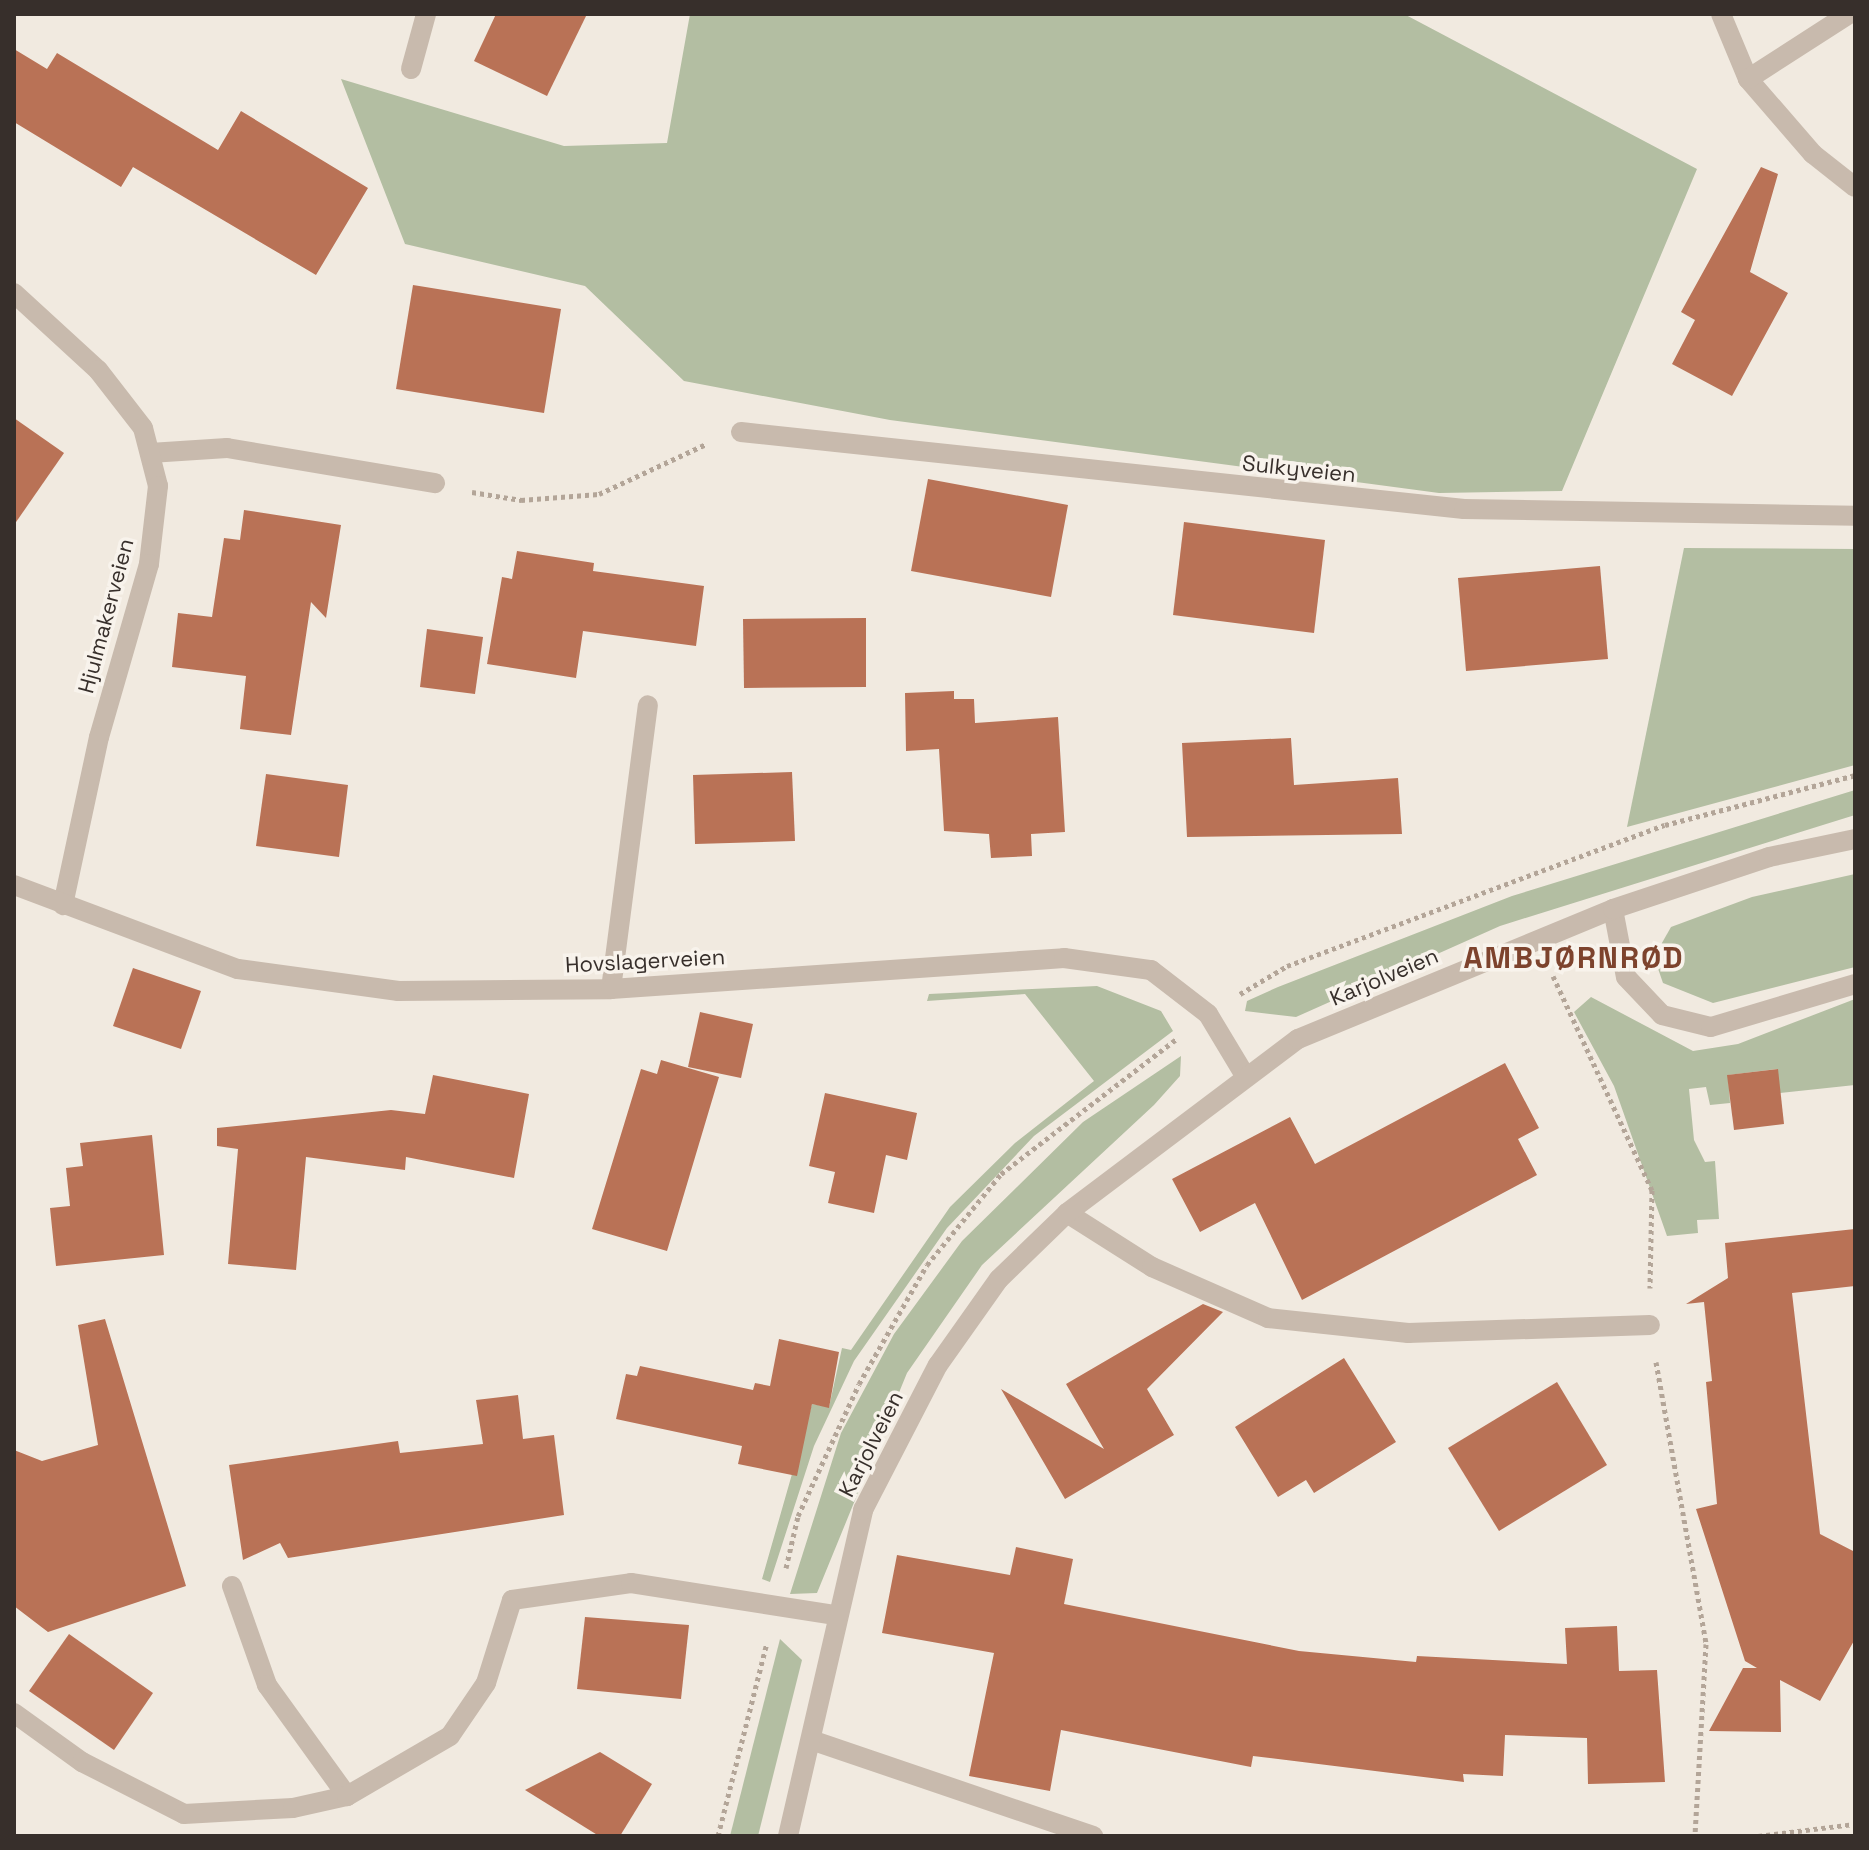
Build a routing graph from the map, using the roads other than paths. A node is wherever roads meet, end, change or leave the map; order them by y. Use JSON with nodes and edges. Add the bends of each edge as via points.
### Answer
{"nodes":[{"id":1,"x":426,"y":14,"type":"edge"},
{"id":2,"x":1721,"y":14,"type":"edge"},
{"id":3,"x":1849,"y":14,"type":"edge"},
{"id":4,"x":411,"y":69,"type":"dead end"},
{"id":5,"x":1748,"y":79,"type":"junction"},
{"id":6,"x":1855,"y":187,"type":"edge"},
{"id":7,"x":14,"y":293,"type":"edge"},
{"id":8,"x":741,"y":432,"type":"road end"},
{"id":9,"x":150,"y":453,"type":"junction"},
{"id":10,"x":435,"y":483,"type":"road end"},
{"id":11,"x":1855,"y":516,"type":"edge"},
{"id":12,"x":648,"y":705,"type":"dead end"},
{"id":13,"x":1855,"y":839,"type":"edge"},
{"id":14,"x":14,"y":885,"type":"edge"},
{"id":15,"x":63,"y":905,"type":"junction"},
{"id":16,"x":1613,"y":909,"type":"junction"},
{"id":17,"x":1855,"y":984,"type":"edge"},
{"id":18,"x":611,"y":989,"type":"junction"},
{"id":19,"x":1244,"y":1074,"type":"junction"},
{"id":20,"x":1067,"y":1213,"type":"junction"},
{"id":21,"x":1650,"y":1325,"type":"road end"},
{"id":22,"x":232,"y":1586,"type":"dead end"},
{"id":23,"x":836,"y":1615,"type":"junction"},
{"id":24,"x":14,"y":1713,"type":"edge"},
{"id":25,"x":814,"y":1741,"type":"junction"},
{"id":26,"x":347,"y":1796,"type":"junction"},
{"id":27,"x":788,"y":1836,"type":"edge"},
{"id":28,"x":1093,"y":1836,"type":"edge"}],
"edges":[{"from":1,"to":4,"type":"street"},
{"from":2,"to":5,"type":"street"},
{"from":3,"to":5,"type":"street"},
{"from":5,"to":6,"type":"street","via":[[1813,154]]},
{"from":7,"to":9,"type":"street","name":"Hjulmakerveien","via":[[98,370],[143,428]]},
{"from":8,"to":11,"type":"street","name":"Sulkyveien","via":[[1464,509]]},
{"from":9,"to":10,"type":"street","via":[[227,448]]},
{"from":9,"to":15,"type":"street","name":"Hjulmakerveien","via":[[158,486],[149,564],[99,737]]},
{"from":12,"to":18,"type":"street"},
{"from":13,"to":16,"type":"street","name":"Karjolveien","via":[[1769,857]]},
{"from":14,"to":15,"type":"street","name":"Hovslagerveien"},
{"from":15,"to":18,"type":"street","name":"Hovslagerveien","via":[[238,969],[398,991]]},
{"from":16,"to":17,"type":"street","via":[[1626,977],[1662,1015],[1711,1027]]},
{"from":16,"to":19,"type":"street","name":"Karjolveien","via":[[1298,1039]]},
{"from":18,"to":19,"type":"street","name":"Hovslagerveien","via":[[1064,958],[1151,970],[1208,1014]]},
{"from":19,"to":20,"type":"street","name":"Karjolveien"},
{"from":20,"to":21,"type":"street","via":[[1152,1267],[1268,1318],[1408,1333]]},
{"from":20,"to":23,"type":"street","name":"Karjolveien","via":[[999,1279],[938,1365],[863,1510]]},
{"from":22,"to":26,"type":"street","via":[[267,1685]]},
{"from":23,"to":25,"type":"street","name":"Karjolveien"},
{"from":23,"to":26,"type":"street","via":[[631,1583],[512,1600],[486,1683],[450,1736]]},
{"from":24,"to":26,"type":"street","via":[[82,1762],[184,1814]]},
{"from":25,"to":27,"type":"street","name":"Karjolveien"},
{"from":25,"to":28,"type":"street"}]}
